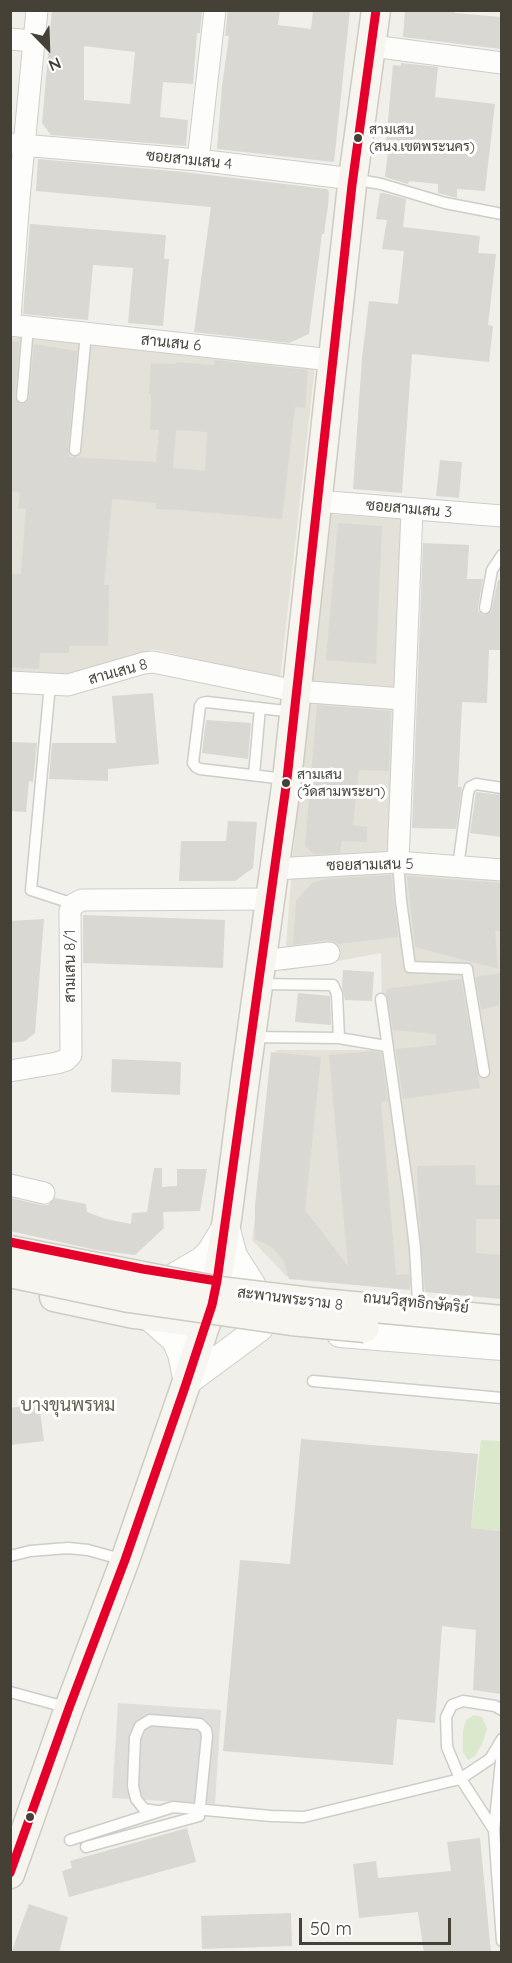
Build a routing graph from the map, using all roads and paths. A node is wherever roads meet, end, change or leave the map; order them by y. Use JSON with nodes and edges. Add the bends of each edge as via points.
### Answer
{"nodes":[{"id":1,"x":37,"y":10,"type":"edge"},
{"id":2,"x":215,"y":10,"type":"edge"},
{"id":3,"x":376,"y":10,"type":"edge"},
{"id":4,"x":10,"y":39,"type":"edge"},
{"id":5,"x":33,"y":41,"type":"junction"},
{"id":6,"x":372,"y":46,"type":"junction"},
{"id":7,"x":501,"y":63,"type":"edge"},
{"id":8,"x":17,"y":144,"type":"edge"},
{"id":9,"x":198,"y":160,"type":"junction"},
{"id":10,"x":353,"y":179,"type":"junction"},
{"id":11,"x":15,"y":198,"type":"edge"},
{"id":12,"x":501,"y":214,"type":"edge"},
{"id":13,"x":16,"y":323,"type":"edge"},
{"id":14,"x":86,"y":333,"type":"junction"},
{"id":15,"x":332,"y":360,"type":"junction"},
{"id":16,"x":22,"y":398,"type":"dead end"},
{"id":17,"x":75,"y":450,"type":"dead end"},
{"id":18,"x":317,"y":501,"type":"junction"},
{"id":19,"x":412,"y":510,"type":"junction"},
{"id":20,"x":501,"y":516,"type":"edge"},
{"id":21,"x":501,"y":555,"type":"edge"},
{"id":22,"x":485,"y":608,"type":"dead end"},
{"id":23,"x":10,"y":682,"type":"edge"},
{"id":24,"x":50,"y":684,"type":"junction"},
{"id":25,"x":403,"y":699,"type":"junction"},
{"id":26,"x":295,"y":701,"type":"junction"},
{"id":27,"x":260,"y":708,"type":"junction"},
{"id":28,"x":254,"y":775,"type":"junction"},
{"id":29,"x":287,"y":779,"type":"junction"},
{"id":30,"x":501,"y":788,"type":"edge"},
{"id":31,"x":398,"y":862,"type":"junction"},
{"id":32,"x":458,"y":867,"type":"junction"},
{"id":33,"x":275,"y":869,"type":"junction"},
{"id":34,"x":501,"y":870,"type":"edge"},
{"id":35,"x":272,"y":899,"type":"junction"},
{"id":36,"x":74,"y":904,"type":"junction"},
{"id":37,"x":329,"y":953,"type":"dead end"},
{"id":38,"x":260,"y":973,"type":"junction"},
{"id":39,"x":381,"y":999,"type":"dead end"},
{"id":40,"x":251,"y":1037,"type":"junction"},
{"id":41,"x":339,"y":1038,"type":"junction"},
{"id":42,"x":386,"y":1046,"type":"junction"},
{"id":43,"x":10,"y":1071,"type":"edge"},
{"id":44,"x":484,"y":1072,"type":"dead end"},
{"id":45,"x":10,"y":1185,"type":"edge"},
{"id":46,"x":44,"y":1193,"type":"dead end"},
{"id":47,"x":226,"y":1226,"type":"junction"},
{"id":48,"x":10,"y":1242,"type":"edge"},
{"id":49,"x":10,"y":1250,"type":"edge"},
{"id":50,"x":10,"y":1273,"type":"edge"},
{"id":51,"x":167,"y":1274,"type":"junction"},
{"id":52,"x":217,"y":1281,"type":"junction"},
{"id":53,"x":252,"y":1286,"type":"junction"},
{"id":54,"x":10,"y":1287,"type":"edge"},
{"id":55,"x":418,"y":1303,"type":"junction"},
{"id":56,"x":501,"y":1311,"type":"edge"},
{"id":57,"x":144,"y":1315,"type":"junction"},
{"id":58,"x":501,"y":1320,"type":"edge"},
{"id":59,"x":206,"y":1324,"type":"junction"},
{"id":60,"x":260,"y":1328,"type":"junction"},
{"id":61,"x":501,"y":1340,"type":"edge"},
{"id":62,"x":501,"y":1347,"type":"edge"},
{"id":63,"x":313,"y":1381,"type":"dead end"},
{"id":64,"x":187,"y":1382,"type":"junction"},
{"id":65,"x":501,"y":1398,"type":"edge"},
{"id":66,"x":10,"y":1556,"type":"edge"},
{"id":67,"x":125,"y":1560,"type":"junction"},
{"id":68,"x":10,"y":1692,"type":"edge"},
{"id":69,"x":69,"y":1708,"type":"junction"},
{"id":70,"x":501,"y":1710,"type":"edge"},
{"id":71,"x":501,"y":1739,"type":"edge"},
{"id":72,"x":501,"y":1751,"type":"edge"},
{"id":73,"x":460,"y":1779,"type":"junction"},
{"id":74,"x":160,"y":1811,"type":"junction"},
{"id":75,"x":199,"y":1813,"type":"junction"},
{"id":76,"x":494,"y":1830,"type":"junction"},
{"id":77,"x":70,"y":1840,"type":"dead end"},
{"id":78,"x":86,"y":1847,"type":"dead end"},
{"id":79,"x":10,"y":1874,"type":"edge"},
{"id":80,"x":501,"y":1941,"type":"edge"}],
"edges":[{"from":1,"to":5,"type":"street"},
{"from":2,"to":9,"type":"street"},
{"from":3,"to":6,"type":"main road"},
{"from":4,"to":5,"type":"street"},
{"from":5,"to":8,"type":"street"},
{"from":6,"to":7,"type":"street"},
{"from":6,"to":10,"type":"main road"},
{"from":8,"to":9,"type":"street","name":"ซอยสามเสน 4"},
{"from":8,"to":11,"type":"street"},
{"from":9,"to":10,"type":"street","name":"ซอยสามเสน 4"},
{"from":10,"to":12,"type":"lane"},
{"from":10,"to":15,"type":"main road"},
{"from":11,"to":13,"type":"street"},
{"from":13,"to":14,"type":"street","name":"สานเสน 6"},
{"from":13,"to":16,"type":"lane"},
{"from":14,"to":15,"type":"street","name":"สานเสน 6"},
{"from":14,"to":17,"type":"lane"},
{"from":15,"to":18,"type":"main road"},
{"from":18,"to":19,"type":"street","name":"ซอยสามเสน 3"},
{"from":18,"to":26,"type":"main road"},
{"from":19,"to":20,"type":"street","name":"ซอยสามเสน 3"},
{"from":19,"to":25,"type":"street"},
{"from":21,"to":22,"type":"lane","via":[[492,570]]},
{"from":23,"to":24,"type":"street","name":"สานเสน 8"},
{"from":24,"to":26,"type":"street","name":"สานเสน 8","via":[[68,685],[153,662]]},
{"from":24,"to":36,"type":"lane","via":[[32,890]]},
{"from":25,"to":26,"type":"street","name":"สานเสน 8"},
{"from":25,"to":31,"type":"street"},
{"from":26,"to":27,"type":"lane"},
{"from":26,"to":29,"type":"main road"},
{"from":27,"to":28,"type":"lane"},
{"from":27,"to":28,"type":"lane","via":[[202,703],[194,763],[200,769]]},
{"from":28,"to":29,"type":"lane"},
{"from":29,"to":33,"type":"main road"},
{"from":30,"to":32,"type":"lane","via":[[476,784],[471,787]]},
{"from":31,"to":32,"type":"street","name":"ซอยสามเสน 5"},
{"from":31,"to":33,"type":"street","name":"ซอยสามเสน 5"},
{"from":31,"to":44,"type":"lane","via":[[410,967],[467,969]]},
{"from":32,"to":34,"type":"street","name":"ซอยสามเสน 5"},
{"from":33,"to":35,"type":"main road"},
{"from":35,"to":36,"type":"street","via":[[82,900]]},
{"from":35,"to":38,"type":"main road"},
{"from":36,"to":43,"type":"street","name":"สามเสน 8/1","via":[[70,911],[70,1055],[57,1063]]},
{"from":37,"to":38,"type":"street"},
{"from":38,"to":40,"type":"main road"},
{"from":38,"to":41,"type":"lane","via":[[333,985]]},
{"from":39,"to":42,"type":"lane"},
{"from":40,"to":41,"type":"lane"},
{"from":40,"to":47,"type":"main road"},
{"from":41,"to":42,"type":"lane"},
{"from":42,"to":55,"type":"lane","via":[[409,1198]]},
{"from":45,"to":46,"type":"street"},
{"from":47,"to":51,"type":"street","via":[[202,1260]]},
{"from":47,"to":52,"type":"main road"},
{"from":47,"to":53,"type":"street","via":[[234,1256]]},
{"from":48,"to":51,"type":"main road","name":"ถนนวิสุทธิกษัตริย์"},
{"from":49,"to":58,"type":"main road","name":"สะพานพระราม 8","bridge":true,"via":[[219,1291]]},
{"from":50,"to":61,"type":"main road","name":"สะพานพระราม 8","bridge":true,"via":[[129,1298],[291,1321]]},
{"from":51,"to":52,"type":"main road","name":"ถนนวิสุทธิกษัตริย์"},
{"from":51,"to":57,"type":"main road","via":[[160,1305]]},
{"from":52,"to":53,"type":"street","name":"ถนนวิสุทธิกษัตริย์"},
{"from":52,"to":59,"type":"main road"},
{"from":53,"to":55,"type":"street","name":"ถนนวิสุทธิกษัตริย์"},
{"from":54,"to":57,"type":"main road"},
{"from":55,"to":56,"type":"street","name":"ถนนวิสุทธิกษัตริย์"},
{"from":57,"to":59,"type":"main road"},
{"from":57,"to":64,"type":"street","via":[[175,1340]]},
{"from":59,"to":60,"type":"street"},
{"from":59,"to":64,"type":"main road"},
{"from":60,"to":62,"type":"street"},
{"from":60,"to":64,"type":"street"},
{"from":63,"to":65,"type":"lane"},
{"from":64,"to":67,"type":"main road"},
{"from":66,"to":67,"type":"lane","via":[[68,1548]]},
{"from":67,"to":69,"type":"main road"},
{"from":68,"to":69,"type":"lane"},
{"from":69,"to":79,"type":"main road"},
{"from":70,"to":73,"type":"lane","via":[[463,1701],[452,1705],[446,1717],[447,1747]]},
{"from":71,"to":73,"type":"lane","via":[[490,1759]]},
{"from":72,"to":76,"type":"lane"},
{"from":73,"to":75,"type":"lane","via":[[304,1817]]},
{"from":73,"to":76,"type":"lane"},
{"from":74,"to":75,"type":"lane"},
{"from":74,"to":75,"type":"lane","via":[[144,1809],[133,1786],[135,1738],[140,1726],[150,1719],[200,1724],[206,1730]]},
{"from":74,"to":77,"type":"lane"},
{"from":75,"to":78,"type":"lane"},
{"from":76,"to":80,"type":"lane"}]}
